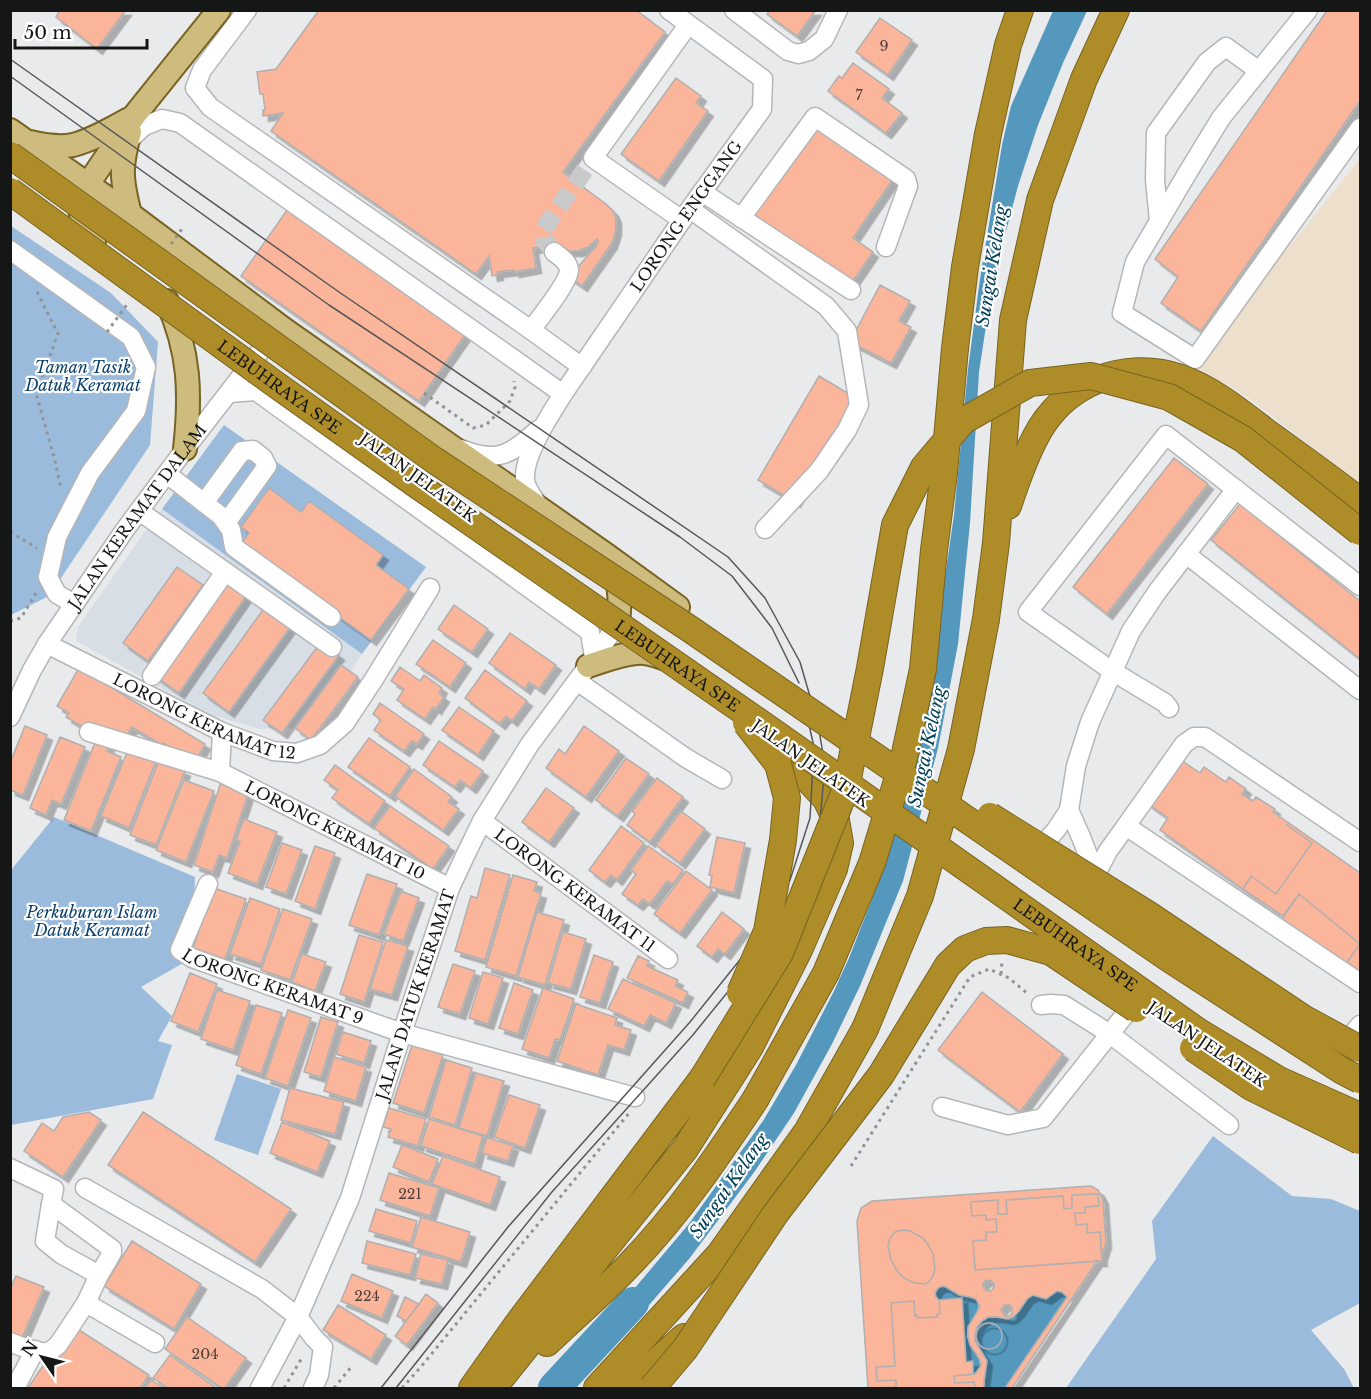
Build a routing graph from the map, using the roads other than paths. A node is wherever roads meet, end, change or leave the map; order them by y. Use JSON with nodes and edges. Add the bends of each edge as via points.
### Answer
{"nodes":[{"id":1,"x":219,"y":10,"type":"edge"},
{"id":2,"x":247,"y":10,"type":"edge"},
{"id":3,"x":669,"y":10,"type":"edge"},
{"id":4,"x":734,"y":10,"type":"edge"},
{"id":5,"x":838,"y":10,"type":"edge"},
{"id":6,"x":1020,"y":10,"type":"edge"},
{"id":7,"x":1116,"y":10,"type":"edge"},
{"id":8,"x":1308,"y":10,"type":"edge"},
{"id":9,"x":688,"y":25,"type":"junction"},
{"id":10,"x":1259,"y":71,"type":"junction"},
{"id":11,"x":134,"y":116,"type":"junction"},
{"id":12,"x":1360,"y":128,"type":"edge"},
{"id":13,"x":16,"y":142,"type":"edge"},
{"id":14,"x":127,"y":142,"type":"junction"},
{"id":15,"x":88,"y":184,"type":"junction"},
{"id":16,"x":702,"y":192,"type":"junction"},
{"id":17,"x":13,"y":193,"type":"edge"},
{"id":18,"x":130,"y":214,"type":"junction"},
{"id":19,"x":686,"y":214,"type":"junction"},
{"id":20,"x":741,"y":218,"type":"junction"},
{"id":21,"x":1159,"y":221,"type":"junction"},
{"id":22,"x":94,"y":241,"type":"junction"},
{"id":23,"x":886,"y":247,"type":"dead end"},
{"id":24,"x":10,"y":250,"type":"edge"},
{"id":25,"x":554,"y":252,"type":"tunnel mouth"},
{"id":26,"x":161,"y":286,"type":"junction"},
{"id":27,"x":851,"y":290,"type":"dead end"},
{"id":28,"x":280,"y":326,"type":"junction"},
{"id":29,"x":531,"y":330,"type":"junction"},
{"id":30,"x":255,"y":359,"type":"junction"},
{"id":31,"x":582,"y":367,"type":"junction"},
{"id":32,"x":229,"y":393,"type":"junction"},
{"id":33,"x":563,"y":394,"type":"junction"},
{"id":34,"x":545,"y":424,"type":"junction"},
{"id":35,"x":446,"y":443,"type":"junction"},
{"id":36,"x":185,"y":449,"type":"junction"},
{"id":37,"x":166,"y":474,"type":"junction"},
{"id":38,"x":417,"y":485,"type":"junction"},
{"id":39,"x":1236,"y":489,"type":"junction"},
{"id":40,"x":1356,"y":498,"type":"edge"},
{"id":41,"x":204,"y":503,"type":"junction"},
{"id":42,"x":139,"y":511,"type":"junction"},
{"id":43,"x":543,"y":511,"type":"junction"},
{"id":44,"x":226,"y":523,"type":"junction"},
{"id":45,"x":765,"y":529,"type":"dead end"},
{"id":46,"x":1360,"y":532,"type":"edge"},
{"id":47,"x":996,"y":543,"type":"junction"},
{"id":48,"x":605,"y":554,"type":"junction"},
{"id":49,"x":1186,"y":554,"type":"junction"},
{"id":50,"x":225,"y":572,"type":"junction"},
{"id":51,"x":1360,"y":586,"type":"edge"},
{"id":52,"x":430,"y":588,"type":"dead end"},
{"id":53,"x":74,"y":604,"type":"junction"},
{"id":54,"x":331,"y":617,"type":"dead end"},
{"id":55,"x":618,"y":623,"type":"junction"},
{"id":56,"x":690,"y":628,"type":"junction"},
{"id":57,"x":47,"y":644,"type":"junction"},
{"id":58,"x":332,"y":647,"type":"dead end"},
{"id":59,"x":673,"y":661,"type":"junction"},
{"id":60,"x":587,"y":669,"type":"junction"},
{"id":61,"x":1112,"y":671,"type":"junction"},
{"id":62,"x":152,"y":676,"type":"dead end"},
{"id":63,"x":1360,"y":690,"type":"edge"},
{"id":64,"x":1169,"y":708,"type":"dead end"},
{"id":65,"x":10,"y":717,"type":"edge"},
{"id":66,"x":90,"y":732,"type":"dead end"},
{"id":67,"x":222,"y":732,"type":"junction"},
{"id":68,"x":764,"y":732,"type":"junction"},
{"id":69,"x":220,"y":772,"type":"junction"},
{"id":70,"x":722,"y":779,"type":"dead end"},
{"id":71,"x":1069,"y":810,"type":"junction"},
{"id":72,"x":482,"y":821,"type":"junction"},
{"id":73,"x":1126,"y":826,"type":"junction"},
{"id":74,"x":1360,"y":842,"type":"edge"},
{"id":75,"x":1014,"y":855,"type":"junction"},
{"id":76,"x":1095,"y":876,"type":"junction"},
{"id":77,"x":208,"y":884,"type":"dead end"},
{"id":78,"x":450,"y":888,"type":"junction"},
{"id":79,"x":1121,"y":930,"type":"junction"},
{"id":80,"x":668,"y":959,"type":"dead end"},
{"id":81,"x":1111,"y":976,"type":"junction"},
{"id":82,"x":1360,"y":983,"type":"edge"},
{"id":83,"x":1138,"y":998,"type":"junction"},
{"id":84,"x":1041,"y":1005,"type":"road end"},
{"id":85,"x":1360,"y":1025,"type":"edge"},
{"id":86,"x":402,"y":1033,"type":"junction"},
{"id":87,"x":1110,"y":1034,"type":"junction"},
{"id":88,"x":1310,"y":1048,"type":"junction"},
{"id":89,"x":1360,"y":1049,"type":"edge"},
{"id":90,"x":1360,"y":1068,"type":"edge"},
{"id":91,"x":702,"y":1078,"type":"junction"},
{"id":92,"x":1360,"y":1080,"type":"edge"},
{"id":93,"x":635,"y":1097,"type":"road end"},
{"id":94,"x":942,"y":1107,"type":"dead end"},
{"id":95,"x":1360,"y":1116,"type":"edge"},
{"id":96,"x":1229,"y":1125,"type":"dead end"},
{"id":97,"x":1360,"y":1134,"type":"edge"},
{"id":98,"x":1360,"y":1141,"type":"edge"},
{"id":99,"x":10,"y":1168,"type":"edge"},
{"id":100,"x":85,"y":1188,"type":"dead end"},
{"id":101,"x":53,"y":1196,"type":"junction"},
{"id":102,"x":99,"y":1275,"type":"junction"},
{"id":103,"x":86,"y":1303,"type":"junction"},
{"id":104,"x":298,"y":1317,"type":"junction"},
{"id":105,"x":10,"y":1342,"type":"edge"},
{"id":106,"x":155,"y":1343,"type":"dead end"},
{"id":107,"x":35,"y":1350,"type":"junction"},
{"id":108,"x":15,"y":1389,"type":"edge"},
{"id":109,"x":260,"y":1389,"type":"edge"},
{"id":110,"x":313,"y":1389,"type":"edge"},
{"id":111,"x":472,"y":1389,"type":"edge"},
{"id":112,"x":493,"y":1389,"type":"edge"},
{"id":113,"x":498,"y":1389,"type":"edge"},
{"id":114,"x":597,"y":1389,"type":"edge"},
{"id":115,"x":627,"y":1389,"type":"edge"},
{"id":116,"x":652,"y":1389,"type":"edge"}],
"edges":[{"from":1,"to":11,"type":"main road"},
{"from":2,"to":29,"type":"street","via":[[202,70],[195,88],[210,107]]},
{"from":3,"to":9,"type":"street","name":"LORONG ENGGANG"},
{"from":4,"to":5,"type":"street","via":[[788,51],[798,54],[824,39]]},
{"from":6,"to":113,"type":"highway","bridge":true,"via":[[988,134],[965,267],[923,669],[904,758],[872,863],[826,973],[755,1100],[701,1179],[631,1264]]},
{"from":7,"to":47,"type":"highway","via":[[1084,79],[1040,200],[1013,320]]},
{"from":8,"to":10,"type":"street"},
{"from":9,"to":16,"type":"street","name":"LORONG ENGGANG","via":[[763,79],[762,109]]},
{"from":9,"to":19,"type":"street","via":[[593,158]]},
{"from":10,"to":21,"type":"street","via":[[1221,118]]},
{"from":10,"to":21,"type":"street","via":[[1226,47],[1207,62],[1156,133]]},
{"from":11,"to":13,"type":"main road","via":[[72,145]]},
{"from":11,"to":14,"type":"main road"},
{"from":11,"to":15,"type":"main road"},
{"from":12,"to":21,"type":"street","via":[[1195,359],[1122,313],[1135,262]]},
{"from":13,"to":15,"type":"main road"},
{"from":13,"to":56,"type":"highway","name":"LEBUHRAYA SPE","bridge":true,"via":[[434,460]]},
{"from":14,"to":18,"type":"main road","via":[[122,179]]},
{"from":14,"to":33,"type":"street","via":[[144,126],[162,119],[180,123]]},
{"from":15,"to":18,"type":"main road"},
{"from":15,"to":22,"type":"main road","via":[[79,201],[80,213]]},
{"from":16,"to":19,"type":"street","name":"LORONG ENGGANG"},
{"from":16,"to":20,"type":"street"},
{"from":17,"to":22,"type":"main road","name":"JALAN JELATEK"},
{"from":17,"to":38,"type":"highway","name":"LEBUHRAYA SPE","bridge":true},
{"from":18,"to":28,"type":"main road"},
{"from":19,"to":31,"type":"street","name":"LORONG ENGGANG"},
{"from":19,"to":45,"type":"street","via":[[826,306],[847,331],[860,405],[819,471]]},
{"from":20,"to":23,"type":"street","via":[[815,117],[906,179],[908,186]]},
{"from":20,"to":27,"type":"street"},
{"from":22,"to":26,"type":"main road","name":"JALAN JELATEK"},
{"from":24,"to":53,"type":"street","via":[[131,337],[146,367],[136,411],[90,473],[57,537],[48,577],[57,594]]},
{"from":25,"to":29,"type":"street","via":[[569,270]]},
{"from":26,"to":30,"type":"main road","name":"JALAN JELATEK"},
{"from":26,"to":36,"type":"main road","via":[[179,331],[187,367]]},
{"from":28,"to":30,"type":"street","name":"JALAN KERAMAT DALAM"},
{"from":28,"to":35,"type":"main road"},
{"from":29,"to":31,"type":"street"},
{"from":30,"to":32,"type":"street","name":"JALAN KERAMAT DALAM"},
{"from":30,"to":55,"type":"main road","name":"JALAN JELATEK"},
{"from":31,"to":33,"type":"street","name":"LORONG ENGGANG"},
{"from":32,"to":36,"type":"street","name":"JALAN KERAMAT DALAM"},
{"from":32,"to":60,"type":"street","via":[[256,391],[590,632]]},
{"from":33,"to":34,"type":"street","name":"LORONG ENGGANG"},
{"from":34,"to":35,"type":"street","name":"LORONG ENGGANG","via":[[520,446],[492,457],[475,455]]},
{"from":34,"to":43,"type":"street","name":"LORONG ENGGANG","via":[[525,470],[525,482]]},
{"from":35,"to":43,"type":"main road"},
{"from":36,"to":37,"type":"street","name":"JALAN KERAMAT DALAM"},
{"from":37,"to":41,"type":"street"},
{"from":37,"to":42,"type":"street","name":"JALAN KERAMAT DALAM"},
{"from":38,"to":91,"type":"highway","bridge":true,"via":[[747,724],[778,764],[788,798],[767,931]]},
{"from":38,"to":95,"type":"highway","name":"LEBUHRAYA SPE","bridge":true,"via":[[1199,1032],[1279,1080]]},
{"from":39,"to":49,"type":"street"},
{"from":39,"to":51,"type":"street"},
{"from":39,"to":61,"type":"street","via":[[1166,435],[1028,612]]},
{"from":40,"to":47,"type":"highway","bridge":true,"via":[[1216,395],[1182,378],[1153,370],[1124,371],[1096,379],[1053,411],[1019,473]]},
{"from":41,"to":44,"type":"street"},
{"from":41,"to":44,"type":"street","via":[[242,451],[253,450],[263,458],[267,466]]},
{"from":42,"to":50,"type":"street"},
{"from":42,"to":53,"type":"street","name":"JALAN KERAMAT DALAM"},
{"from":43,"to":48,"type":"main road"},
{"from":44,"to":54,"type":"street","via":[[234,547]]},
{"from":46,"to":91,"type":"highway","bridge":true,"via":[[1243,439],[1169,397],[1092,376],[1030,383],[963,421],[924,467],[896,525],[846,788],[780,953]]},
{"from":47,"to":114,"type":"highway","bridge":true,"via":[[961,749],[920,896],[865,1029],[808,1130],[719,1255]]},
{"from":48,"to":55,"type":"main road","via":[[617,577]]},
{"from":48,"to":75,"type":"main road","bridge":true,"via":[[858,745]]},
{"from":49,"to":61,"type":"street","via":[[1131,632]]},
{"from":49,"to":63,"type":"street"},
{"from":50,"to":58,"type":"street"},
{"from":50,"to":62,"type":"street"},
{"from":52,"to":67,"type":"street","name":"LORONG KERAMAT 12","via":[[345,723],[320,745],[297,753],[273,751]]},
{"from":53,"to":57,"type":"street","name":"JALAN KERAMAT DALAM"},
{"from":55,"to":59,"type":"main road","name":"JALAN JELATEK"},
{"from":55,"to":60,"type":"street","name":"JALAN DATUK KERAMAT"},
{"from":56,"to":89,"type":"highway","bridge":true,"via":[[1149,915],[1303,1018]]},
{"from":56,"to":92,"type":"highway","name":"LEBUHRAYA SPE","bridge":true,"via":[[1168,958]]},
{"from":57,"to":65,"type":"street","name":"JALAN KERAMAT DALAM"},
{"from":57,"to":67,"type":"street","name":"LORONG KERAMAT 12"},
{"from":59,"to":60,"type":"main road","via":[[638,653],[614,657]]},
{"from":59,"to":68,"type":"main road","name":"JALAN JELATEK"},
{"from":60,"to":70,"type":"street","via":[[686,758]]},
{"from":60,"to":72,"type":"street","name":"JALAN DATUK KERAMAT","via":[[530,744]]},
{"from":61,"to":64,"type":"street"},
{"from":61,"to":71,"type":"street","via":[[1076,766]]},
{"from":66,"to":69,"type":"street","name":"LORONG KERAMAT 10"},
{"from":67,"to":69,"type":"street"},
{"from":68,"to":81,"type":"main road","name":"JALAN JELATEK","bridge":true,"via":[[838,780]]},
{"from":68,"to":112,"type":"highway","via":[[826,799],[836,820],[840,843],[834,869],[750,1047],[685,1149]]},
{"from":69,"to":78,"type":"street","name":"LORONG KERAMAT 10"},
{"from":71,"to":75,"type":"street","via":[[1041,847]]},
{"from":71,"to":76,"type":"street"},
{"from":72,"to":78,"type":"street","name":"JALAN DATUK KERAMAT"},
{"from":72,"to":80,"type":"street","name":"LORONG KERAMAT 11"},
{"from":73,"to":74,"type":"street","via":[[1184,744],[1205,737]]},
{"from":73,"to":76,"type":"street"},
{"from":73,"to":82,"type":"street"},
{"from":75,"to":79,"type":"main road"},
{"from":76,"to":79,"type":"street"},
{"from":77,"to":86,"type":"street","name":"LORONG KERAMAT 9","via":[[180,950],[192,958]]},
{"from":78,"to":86,"type":"street","name":"JALAN DATUK KERAMAT"},
{"from":79,"to":88,"type":"main road","via":[[1285,1040]]},
{"from":81,"to":83,"type":"main road","name":"JALAN JELATEK"},
{"from":81,"to":115,"type":"highway","bridge":true,"via":[[1045,940],[1018,931],[998,930],[981,935],[950,955],[937,970],[871,1085],[749,1261],[681,1340]]},
{"from":83,"to":87,"type":"street"},
{"from":83,"to":97,"type":"main road","name":"JALAN JELATEK","via":[[1305,1107]]},
{"from":84,"to":87,"type":"street","via":[[1064,1005]]},
{"from":85,"to":88,"type":"street","via":[[1350,1037]]},
{"from":86,"to":93,"type":"street"},
{"from":86,"to":104,"type":"street","name":"JALAN DATUK KERAMAT","via":[[350,1198]]},
{"from":87,"to":94,"type":"street","via":[[1043,1118],[1008,1125]]},
{"from":87,"to":96,"type":"street"},
{"from":88,"to":90,"type":"main road"},
{"from":91,"to":111,"type":"highway"},
{"from":98,"to":116,"type":"highway","bridge":true,"via":[[1251,1087],[1051,952],[1007,940],[986,941],[965,950],[948,965],[881,1075],[776,1213],[685,1349]]},
{"from":99,"to":101,"type":"street"},
{"from":100,"to":104,"type":"street","via":[[262,1289]]},
{"from":101,"to":102,"type":"street","via":[[112,1249]]},
{"from":101,"to":102,"type":"street","via":[[45,1241]]},
{"from":102,"to":103,"type":"street"},
{"from":103,"to":106,"type":"street"},
{"from":103,"to":107,"type":"street","via":[[52,1351]]},
{"from":104,"to":109,"type":"street","name":"JALAN DATUK KERAMAT"},
{"from":104,"to":110,"type":"street","via":[[323,1347]]},
{"from":105,"to":107,"type":"street"},
{"from":107,"to":108,"type":"street"}]}
